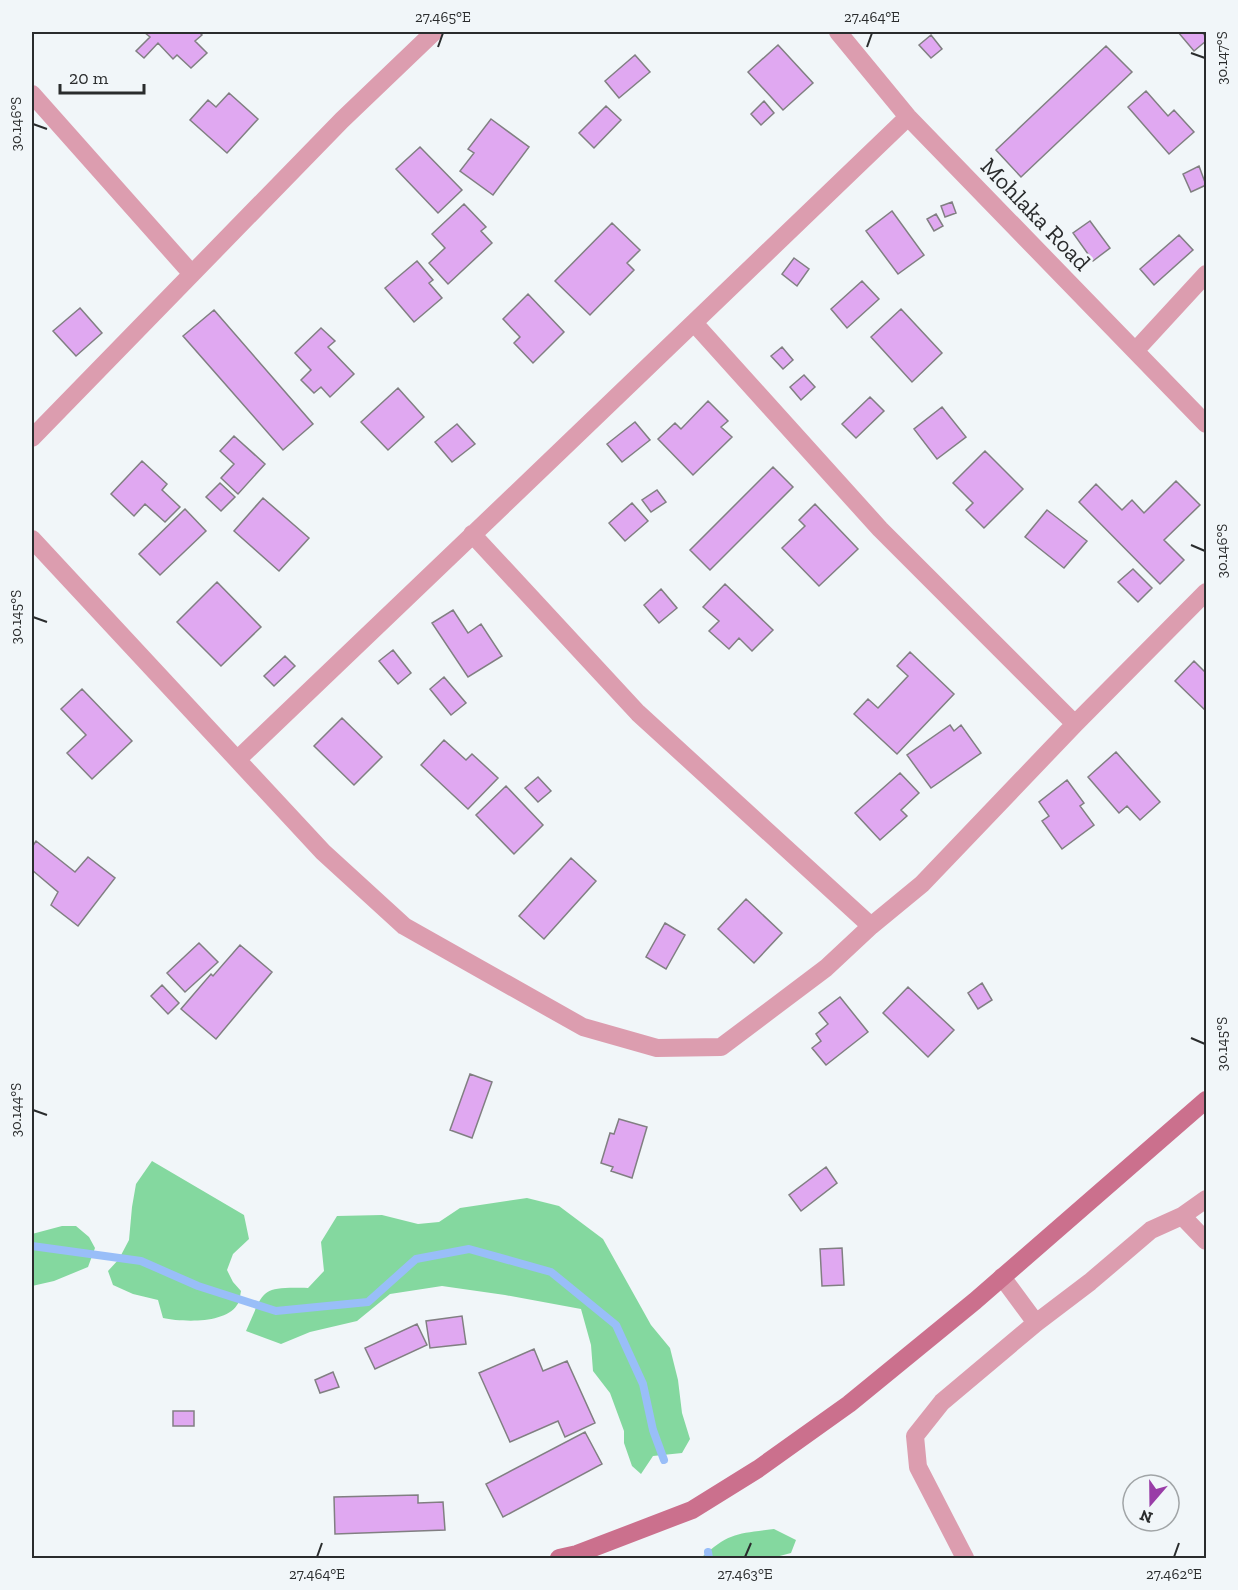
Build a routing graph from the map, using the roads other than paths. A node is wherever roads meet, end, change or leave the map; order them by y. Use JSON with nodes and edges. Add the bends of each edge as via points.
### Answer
{"nodes":[{"id":1,"x":434,"y":32,"type":"edge"},
{"id":2,"x":838,"y":32,"type":"edge"},
{"id":3,"x":32,"y":94,"type":"edge"},
{"id":4,"x":908,"y":117,"type":"junction"},
{"id":5,"x":192,"y":274,"type":"junction"},
{"id":6,"x":1206,"y":274,"type":"edge"},
{"id":7,"x":695,"y":324,"type":"junction"},
{"id":8,"x":1136,"y":350,"type":"junction"},
{"id":9,"x":1206,"y":424,"type":"edge"},
{"id":10,"x":32,"y":438,"type":"edge"},
{"id":11,"x":472,"y":534,"type":"junction"},
{"id":12,"x":32,"y":539,"type":"edge"},
{"id":13,"x":1206,"y":592,"type":"edge"},
{"id":14,"x":1075,"y":724,"type":"junction"},
{"id":15,"x":238,"y":759,"type":"junction"},
{"id":16,"x":871,"y":926,"type":"junction"},
{"id":17,"x":1206,"y":1100,"type":"edge"},
{"id":18,"x":1206,"y":1199,"type":"edge"},
{"id":19,"x":1182,"y":1216,"type":"junction"},
{"id":20,"x":1206,"y":1241,"type":"edge"},
{"id":21,"x":1002,"y":1277,"type":"junction"},
{"id":22,"x":1036,"y":1323,"type":"junction"},
{"id":23,"x":559,"y":1558,"type":"edge"},
{"id":24,"x":965,"y":1558,"type":"edge"}],
"edges":[{"from":1,"to":5,"type":"street"},
{"from":2,"to":4,"type":"street","name":"Mohlaka Road"},
{"from":3,"to":5,"type":"street"},
{"from":4,"to":7,"type":"street"},
{"from":4,"to":8,"type":"street","name":"Mohlaka Road"},
{"from":5,"to":10,"type":"street"},
{"from":6,"to":8,"type":"street"},
{"from":7,"to":11,"type":"street"},
{"from":7,"to":14,"type":"street","via":[[880,529]]},
{"from":8,"to":9,"type":"street","name":"Mohlaka Road"},
{"from":11,"to":15,"type":"street"},
{"from":11,"to":16,"type":"street","via":[[638,713]]},
{"from":12,"to":15,"type":"street"},
{"from":13,"to":14,"type":"street"},
{"from":14,"to":16,"type":"street","via":[[922,884]]},
{"from":15,"to":16,"type":"street","via":[[323,852],[404,926],[584,1027],[657,1048],[721,1047],[826,968]]},
{"from":17,"to":21,"type":"main road"},
{"from":18,"to":19,"type":"street"},
{"from":19,"to":20,"type":"street"},
{"from":19,"to":22,"type":"street","via":[[1151,1230]]},
{"from":21,"to":22,"type":"street"},
{"from":21,"to":23,"type":"main road","via":[[849,1404],[758,1469],[692,1509]]},
{"from":22,"to":24,"type":"street","via":[[942,1402],[915,1436],[918,1467]]}]}
